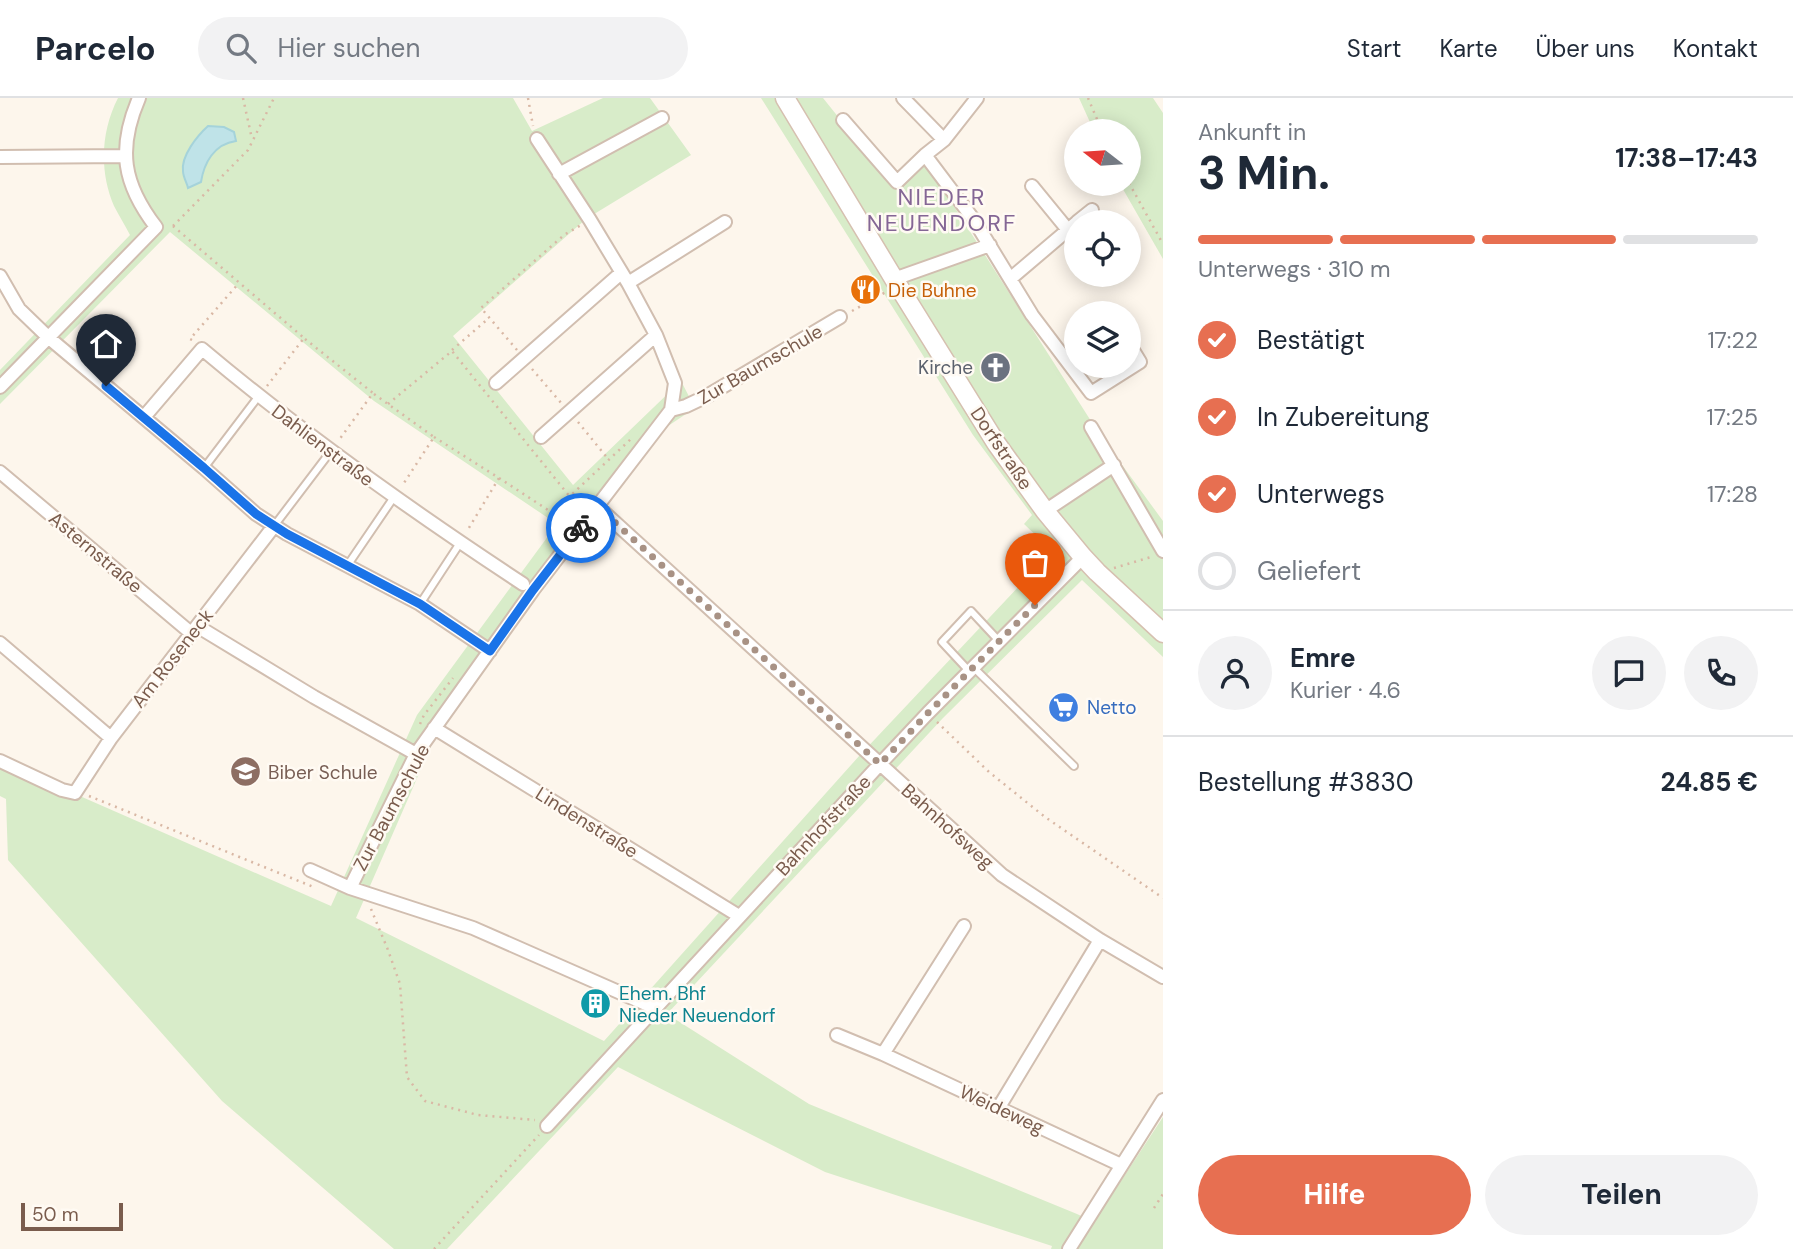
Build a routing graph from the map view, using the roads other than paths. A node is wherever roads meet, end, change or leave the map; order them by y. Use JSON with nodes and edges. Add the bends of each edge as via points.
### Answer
{"nodes":[{"id":1,"x":139,"y":98,"type":"edge"},
{"id":2,"x":785,"y":98,"type":"edge"},
{"id":3,"x":903,"y":98,"type":"edge"},
{"id":4,"x":977,"y":98,"type":"edge"},
{"id":5,"x":662,"y":118,"type":"dead end"},
{"id":6,"x":843,"y":120,"type":"dead end"},
{"id":7,"x":537,"y":139,"type":"road end"},
{"id":8,"x":944,"y":140,"type":"junction"},
{"id":9,"x":925,"y":155,"type":"junction"},
{"id":10,"x":125,"y":156,"type":"junction"},
{"id":11,"x":0,"y":157,"type":"edge"},
{"id":12,"x":559,"y":174,"type":"junction"},
{"id":13,"x":1032,"y":186,"type":"dead end"},
{"id":14,"x":1064,"y":216,"type":"edge"},
{"id":15,"x":725,"y":222,"type":"dead end"},
{"id":16,"x":1064,"y":233,"type":"edge"},
{"id":17,"x":990,"y":244,"type":"junction"},
{"id":18,"x":0,"y":276,"type":"edge"},
{"id":19,"x":625,"y":278,"type":"junction"},
{"id":20,"x":1010,"y":279,"type":"junction"},
{"id":21,"x":896,"y":282,"type":"junction"},
{"id":22,"x":840,"y":317,"type":"road end"},
{"id":23,"x":656,"y":335,"type":"junction"},
{"id":24,"x":48,"y":338,"type":"junction"},
{"id":25,"x":1064,"y":359,"type":"edge"},
{"id":26,"x":1079,"y":378,"type":"edge"},
{"id":27,"x":1115,"y":378,"type":"edge"},
{"id":28,"x":496,"y":383,"type":"dead end"},
{"id":29,"x":0,"y":387,"type":"edge"},
{"id":30,"x":258,"y":397,"type":"junction"},
{"id":31,"x":671,"y":410,"type":"junction"},
{"id":32,"x":144,"y":417,"type":"junction"},
{"id":33,"x":1091,"y":427,"type":"dead end"},
{"id":34,"x":541,"y":437,"type":"dead end"},
{"id":35,"x":331,"y":451,"type":"junction"},
{"id":36,"x":1114,"y":465,"type":"junction"},
{"id":37,"x":204,"y":468,"type":"junction"},
{"id":38,"x":0,"y":472,"type":"edge"},
{"id":39,"x":394,"y":498,"type":"junction"},
{"id":40,"x":598,"y":507,"type":"junction"},
{"id":41,"x":1045,"y":511,"type":"junction"},
{"id":42,"x":274,"y":526,"type":"junction"},
{"id":43,"x":460,"y":542,"type":"junction"},
{"id":44,"x":1158,"y":554,"type":"edge"},
{"id":45,"x":1083,"y":557,"type":"junction"},
{"id":46,"x":347,"y":566,"type":"junction"},
{"id":47,"x":523,"y":584,"type":"dead end"},
{"id":48,"x":420,"y":604,"type":"junction"},
{"id":49,"x":194,"y":629,"type":"junction"},
{"id":50,"x":1163,"y":633,"type":"edge"},
{"id":51,"x":999,"y":641,"type":"junction"},
{"id":52,"x":0,"y":643,"type":"edge"},
{"id":53,"x":490,"y":651,"type":"junction"},
{"id":54,"x":971,"y":669,"type":"junction"},
{"id":55,"x":434,"y":728,"type":"junction"},
{"id":56,"x":111,"y":737,"type":"junction"},
{"id":57,"x":416,"y":754,"type":"junction"},
{"id":58,"x":0,"y":761,"type":"edge"},
{"id":59,"x":880,"y":764,"type":"junction"},
{"id":60,"x":1074,"y":766,"type":"dead end"},
{"id":61,"x":310,"y":870,"type":"dead end"},
{"id":62,"x":350,"y":888,"type":"junction"},
{"id":63,"x":739,"y":916,"type":"junction"},
{"id":64,"x":964,"y":926,"type":"dead end"},
{"id":65,"x":1100,"y":940,"type":"junction"},
{"id":66,"x":1163,"y":977,"type":"edge"},
{"id":67,"x":655,"y":1008,"type":"junction"},
{"id":68,"x":837,"y":1035,"type":"dead end"},
{"id":69,"x":883,"y":1054,"type":"junction"},
{"id":70,"x":1163,"y":1100,"type":"edge"},
{"id":71,"x":999,"y":1107,"type":"junction"},
{"id":72,"x":550,"y":1124,"type":"road end"},
{"id":73,"x":1121,"y":1165,"type":"junction"},
{"id":74,"x":1069,"y":1249,"type":"edge"}],
"edges":[{"from":1,"to":10,"type":"street","via":[[128,126]]},
{"from":2,"to":21,"type":"main road","name":"Dorfstraße"},
{"from":3,"to":8,"type":"street"},
{"from":4,"to":8,"type":"street"},
{"from":5,"to":12,"type":"street"},
{"from":6,"to":9,"type":"street","via":[[897,182]]},
{"from":7,"to":12,"type":"street"},
{"from":8,"to":9,"type":"street"},
{"from":9,"to":17,"type":"street"},
{"from":10,"to":11,"type":"street"},
{"from":10,"to":24,"type":"street","via":[[133,190],[156,228]]},
{"from":12,"to":19,"type":"street"},
{"from":13,"to":14,"type":"street"},
{"from":15,"to":19,"type":"street"},
{"from":16,"to":20,"type":"street"},
{"from":17,"to":20,"type":"street"},
{"from":17,"to":21,"type":"street"},
{"from":18,"to":24,"type":"street","via":[[19,309]]},
{"from":19,"to":23,"type":"street"},
{"from":19,"to":28,"type":"street"},
{"from":20,"to":25,"type":"street"},
{"from":21,"to":41,"type":"main road","name":"Dorfstraße","via":[[996,443]]},
{"from":22,"to":31,"type":"street","name":"Zur Baumschule","via":[[707,396]]},
{"from":23,"to":31,"type":"street","via":[[675,383]]},
{"from":23,"to":34,"type":"street"},
{"from":24,"to":29,"type":"street"},
{"from":24,"to":32,"type":"street"},
{"from":26,"to":27,"type":"street","via":[[1091,393]]},
{"from":30,"to":32,"type":"street","name":"Dahlienstraße","via":[[202,349]]},
{"from":30,"to":35,"type":"street","name":"Dahlienstraße"},
{"from":30,"to":37,"type":"lane"},
{"from":31,"to":40,"type":"street","name":"Zur Baumschule"},
{"from":32,"to":37,"type":"street"},
{"from":33,"to":36,"type":"street"},
{"from":35,"to":39,"type":"street","name":"Dahlienstraße"},
{"from":35,"to":42,"type":"lane"},
{"from":36,"to":41,"type":"street","name":"Dorfstraße"},
{"from":36,"to":44,"type":"street"},
{"from":37,"to":42,"type":"street"},
{"from":38,"to":49,"type":"street","name":"Asternstraße"},
{"from":39,"to":43,"type":"street","name":"Dahlienstraße"},
{"from":39,"to":46,"type":"lane"},
{"from":40,"to":53,"type":"street","name":"Zur Baumschule"},
{"from":40,"to":59,"type":"street","name":"Bahnhofsweg"},
{"from":41,"to":45,"type":"main road","name":"Dorfstraße"},
{"from":42,"to":46,"type":"street"},
{"from":42,"to":49,"type":"street","name":"Am Roseneck"},
{"from":43,"to":47,"type":"street","name":"Dahlienstraße"},
{"from":43,"to":48,"type":"lane"},
{"from":45,"to":50,"type":"main road","name":"Dorfstraße"},
{"from":45,"to":51,"type":"street","name":"Bahnhofstraße"},
{"from":46,"to":48,"type":"street"},
{"from":48,"to":53,"type":"street"},
{"from":49,"to":56,"type":"street","name":"Am Roseneck"},
{"from":49,"to":57,"type":"street"},
{"from":51,"to":54,"type":"street","name":"Bahnhofstraße"},
{"from":51,"to":54,"type":"lane","via":[[971,611],[942,642]]},
{"from":52,"to":56,"type":"street"},
{"from":53,"to":55,"type":"street","name":"Zur Baumschule"},
{"from":54,"to":59,"type":"street","name":"Bahnhofstraße"},
{"from":54,"to":60,"type":"lane"},
{"from":55,"to":57,"type":"street","name":"Zur Baumschule"},
{"from":55,"to":63,"type":"street","name":"Lindenstraße"},
{"from":56,"to":58,"type":"street","name":"Am Roseneck","via":[[76,792]]},
{"from":57,"to":62,"type":"street","name":"Zur Baumschule"},
{"from":59,"to":63,"type":"street","name":"Bahnhofstraße"},
{"from":59,"to":65,"type":"street","name":"Bahnhofsweg","via":[[1002,875]]},
{"from":61,"to":62,"type":"street","name":"Zur Baumschule"},
{"from":62,"to":67,"type":"street","via":[[473,928]]},
{"from":63,"to":67,"type":"street","name":"Bahnhofstraße"},
{"from":64,"to":69,"type":"street"},
{"from":65,"to":66,"type":"street","name":"Bahnhofsweg"},
{"from":65,"to":71,"type":"street"},
{"from":67,"to":72,"type":"street","name":"Bahnhofstraße"},
{"from":68,"to":69,"type":"street","name":"Weideweg"},
{"from":69,"to":71,"type":"street","name":"Weideweg"},
{"from":70,"to":73,"type":"street"},
{"from":71,"to":73,"type":"street","name":"Weideweg"},
{"from":73,"to":74,"type":"street"}]}
